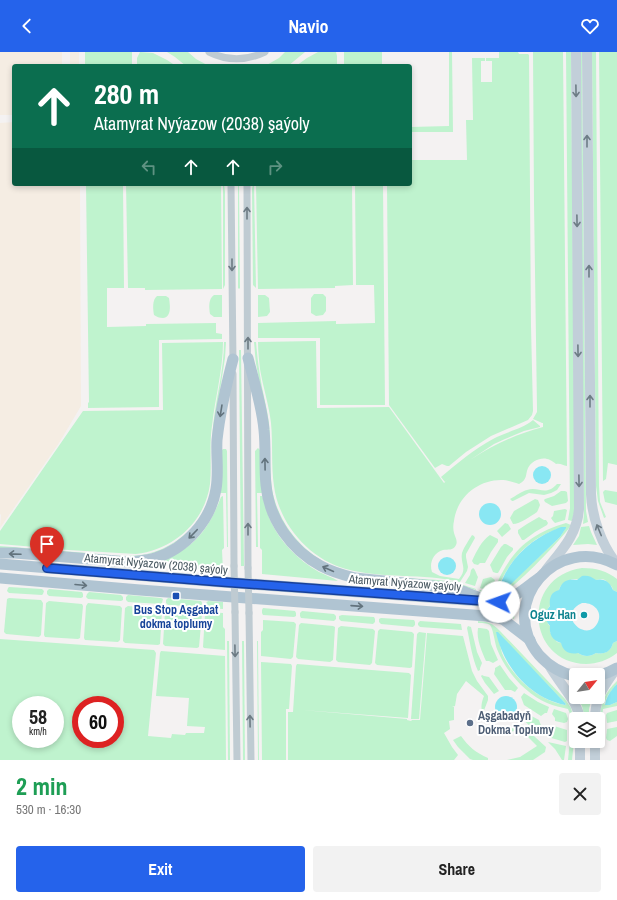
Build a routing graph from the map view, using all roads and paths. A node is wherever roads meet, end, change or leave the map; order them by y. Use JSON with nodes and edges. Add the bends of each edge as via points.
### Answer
{"nodes":[{"id":1,"x":209,"y":52,"type":"edge"},
{"id":2,"x":265,"y":52,"type":"edge"},
{"id":3,"x":576,"y":52,"type":"edge"},
{"id":4,"x":587,"y":52,"type":"edge"},
{"id":5,"x":230,"y":62,"type":"edge"},
{"id":6,"x":246,"y":62,"type":"edge"},
{"id":7,"x":231,"y":186,"type":"edge"},
{"id":8,"x":247,"y":186,"type":"edge"},
{"id":9,"x":248,"y":358,"type":"junction"},
{"id":10,"x":233,"y":359,"type":"junction"},
{"id":11,"x":0,"y":553,"type":"edge"},
{"id":12,"x":0,"y":564,"type":"edge"},
{"id":13,"x":617,"y":565,"type":"edge"},
{"id":14,"x":542,"y":575,"type":"junction"},
{"id":15,"x":0,"y":578,"type":"edge"},
{"id":16,"x":262,"y":585,"type":"joint"},
{"id":17,"x":488,"y":602,"type":"junction"},
{"id":18,"x":530,"y":640,"type":"junction"},
{"id":19,"x":547,"y":663,"type":"junction"},
{"id":20,"x":616,"y":669,"type":"edge"},
{"id":21,"x":605,"y":673,"type":"edge"},
{"id":22,"x":569,"y":674,"type":"edge"},
{"id":23,"x":578,"y":712,"type":"edge"},
{"id":24,"x":595,"y":712,"type":"edge"},
{"id":25,"x":580,"y":748,"type":"edge"},
{"id":26,"x":595,"y":748,"type":"edge"},
{"id":27,"x":237,"y":760,"type":"edge"},
{"id":28,"x":251,"y":760,"type":"edge"},
{"id":29,"x":580,"y":760,"type":"edge"},
{"id":30,"x":595,"y":760,"type":"edge"}],
"edges":[{"from":1,"to":5,"type":"street"},
{"from":2,"to":6,"type":"street"},
{"from":3,"to":14,"type":"street","one_way":true,"via":[[579,510],[577,524],[571,536]]},
{"from":13,"to":4,"type":"street","one_way":true,"via":[[599,530],[591,494]]},
{"from":5,"to":6,"type":"street"},
{"from":7,"to":10,"type":"street","one_way":true},
{"from":9,"to":8,"type":"street","one_way":true},
{"from":17,"to":9,"type":"main road","one_way":true,"via":[[452,588],[355,578],[340,574],[321,566],[299,550],[278,523],[269,503],[262,418]]},
{"from":28,"to":9,"type":"street","one_way":true,"bridge":true},
{"from":10,"to":11,"type":"main road","one_way":true,"via":[[222,402],[214,499],[200,526],[179,546],[155,558],[128,562]]},
{"from":10,"to":27,"type":"street","one_way":true,"bridge":true},
{"from":12,"to":16,"type":"main road","name":"Atamyrat Nyýazow (2038) şaýoly"},
{"from":13,"to":14,"type":"main road","name":"Atamyrat Nyýazow şaýoly","via":[[598,557],[576,557],[556,564]]},
{"from":14,"to":17,"type":"main road","name":"Atamyrat Nyýazow şaýoly","via":[[504,601]]},
{"from":14,"to":18,"type":"main road","via":[[531,590],[527,604],[525,618]]},
{"from":15,"to":18,"type":"main road","one_way":true,"via":[[495,617],[504,620]]},
{"from":16,"to":17,"type":"main road","name":"Atamyrat Nyýazow şaýoly"},
{"from":18,"to":19,"type":"main road"},
{"from":19,"to":22,"type":"main road"},
{"from":19,"to":23,"type":"street","via":[[571,696]]},
{"from":20,"to":21,"type":"main road"},
{"from":20,"to":24,"type":"street","via":[[600,691]]},
{"from":25,"to":29,"type":"street"},
{"from":26,"to":30,"type":"street"}]}
